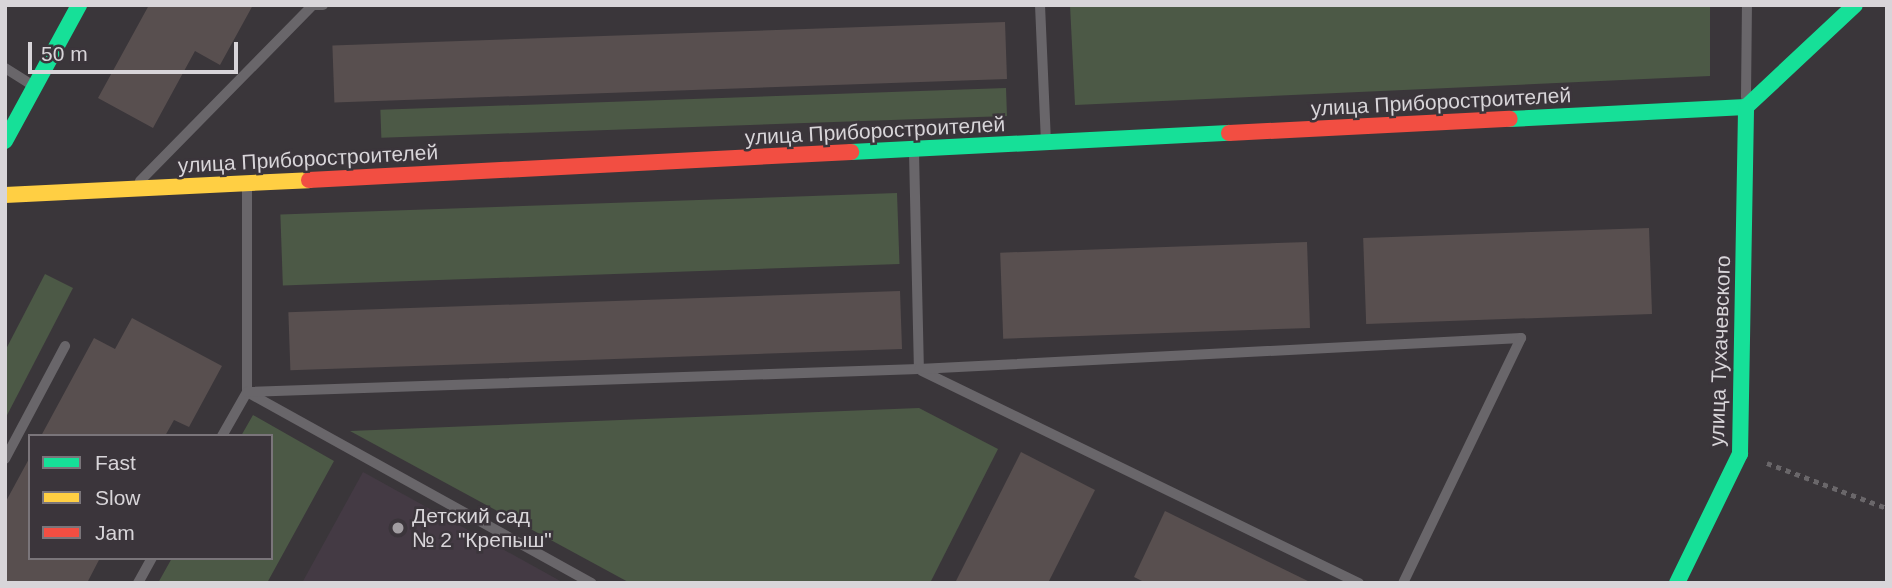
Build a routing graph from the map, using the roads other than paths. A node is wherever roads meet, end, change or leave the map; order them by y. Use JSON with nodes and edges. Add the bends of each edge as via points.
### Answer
{"nodes":[{"id":1,"x":79,"y":5,"type":"edge"},
{"id":2,"x":323,"y":5,"type":"edge"},
{"id":3,"x":1040,"y":5,"type":"edge"},
{"id":4,"x":1747,"y":5,"type":"edge"},
{"id":5,"x":1855,"y":5,"type":"edge"},
{"id":6,"x":5,"y":68,"type":"edge"},
{"id":7,"x":36,"y":88,"type":"junction"},
{"id":8,"x":1746,"y":107,"type":"junction"},
{"id":9,"x":8,"y":130,"type":"edge"},
{"id":10,"x":1046,"y":143,"type":"junction"},
{"id":11,"x":914,"y":149,"type":"junction"},
{"id":12,"x":247,"y":184,"type":"junction"},
{"id":13,"x":131,"y":189,"type":"junction"},
{"id":14,"x":5,"y":195,"type":"edge"},
{"id":15,"x":65,"y":346,"type":"dead end"},
{"id":16,"x":919,"y":369,"type":"junction"},
{"id":17,"x":247,"y":391,"type":"junction"},
{"id":18,"x":223,"y":434,"type":"edge"},
{"id":19,"x":5,"y":459,"type":"edge"},
{"id":20,"x":151,"y":560,"type":"edge"},
{"id":21,"x":138,"y":583,"type":"edge"},
{"id":22,"x":592,"y":583,"type":"edge"},
{"id":23,"x":1359,"y":583,"type":"edge"},
{"id":24,"x":1403,"y":583,"type":"edge"},
{"id":25,"x":1677,"y":583,"type":"edge"}],
"edges":[{"from":1,"to":7,"type":"street"},
{"from":2,"to":13,"type":"lane","via":[[313,5]]},
{"from":3,"to":10,"type":"lane"},
{"from":4,"to":8,"type":"lane"},
{"from":5,"to":8,"type":"street"},
{"from":6,"to":7,"type":"lane"},
{"from":7,"to":9,"type":"street"},
{"from":8,"to":10,"type":"street","name":"улица Приборостроителей"},
{"from":8,"to":25,"type":"street","name":"улица Тухачевского","via":[[1740,454]]},
{"from":10,"to":11,"type":"street","name":"улица Приборостроителей"},
{"from":11,"to":12,"type":"street","name":"улица Приборостроителей"},
{"from":11,"to":16,"type":"lane"},
{"from":12,"to":13,"type":"street","name":"улица Приборостроителей"},
{"from":12,"to":17,"type":"lane"},
{"from":13,"to":14,"type":"street","name":"улица Приборостроителей"},
{"from":15,"to":19,"type":"lane"},
{"from":16,"to":17,"type":"lane"},
{"from":16,"to":23,"type":"lane"},
{"from":16,"to":24,"type":"lane","via":[[1521,338]]},
{"from":17,"to":18,"type":"lane"},
{"from":17,"to":22,"type":"lane"},
{"from":20,"to":21,"type":"lane"}]}
